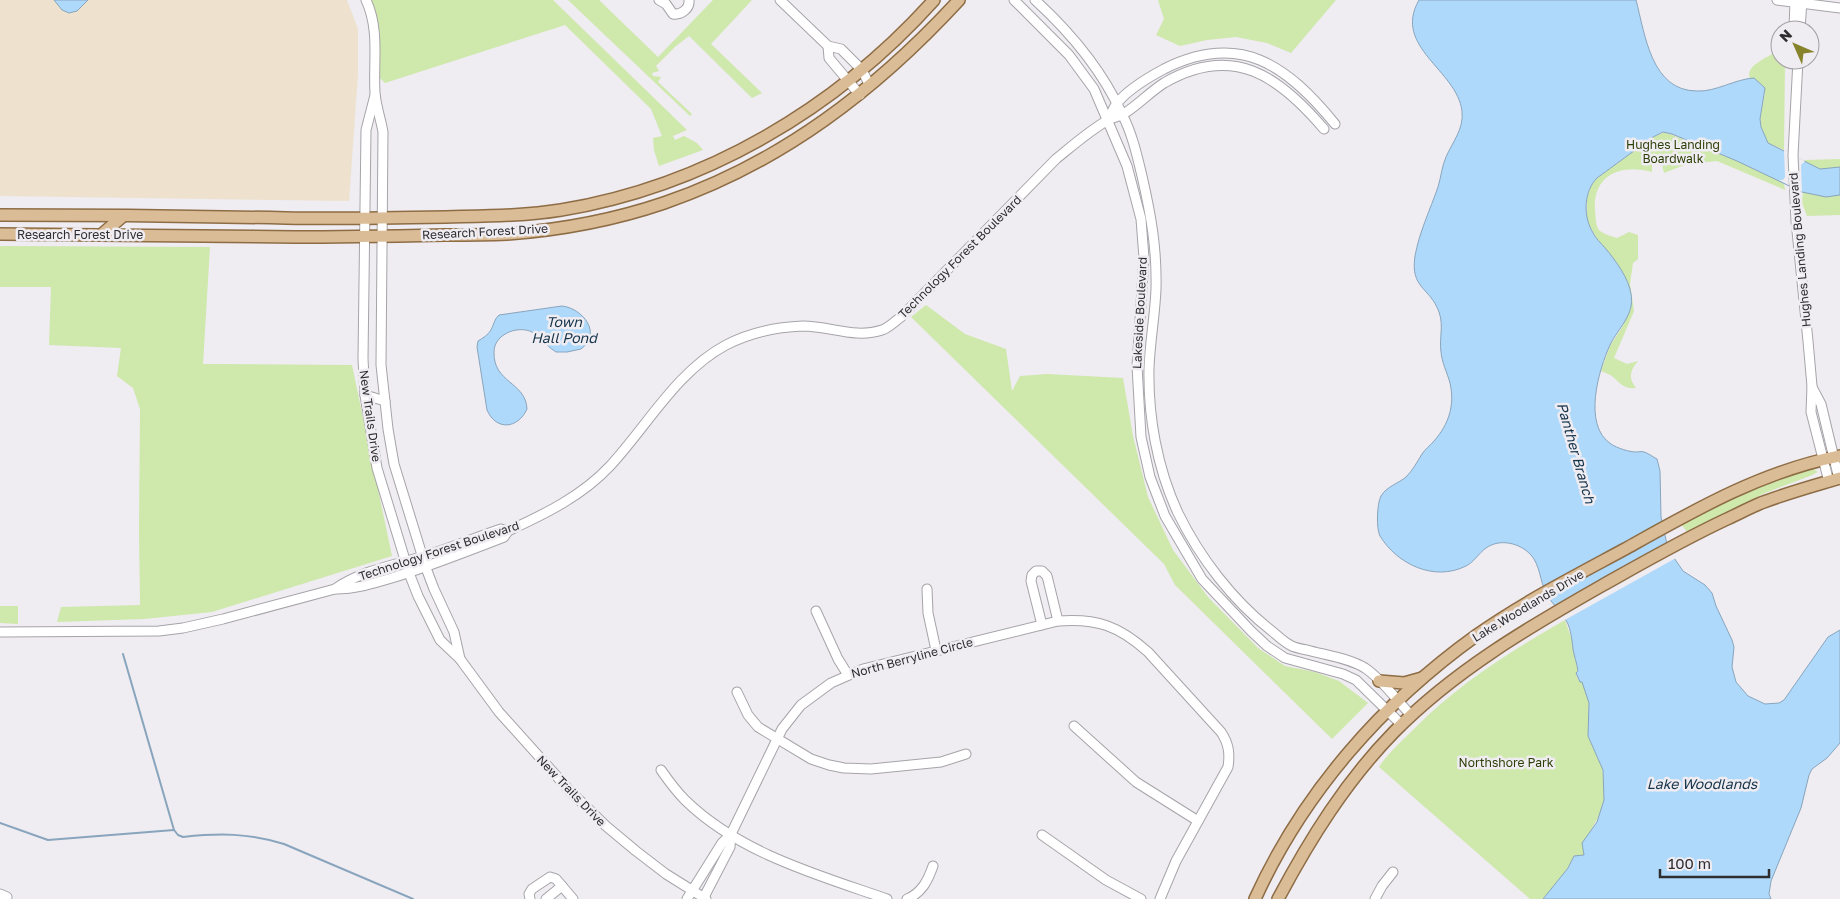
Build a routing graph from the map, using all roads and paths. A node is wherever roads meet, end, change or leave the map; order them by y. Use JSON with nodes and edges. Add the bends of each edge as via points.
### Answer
{"nodes":[{"id":1,"x":366,"y":0,"type":"edge"},
{"id":2,"x":689,"y":0,"type":"edge"},
{"id":3,"x":780,"y":0,"type":"edge"},
{"id":4,"x":934,"y":0,"type":"edge"},
{"id":5,"x":959,"y":0,"type":"edge"},
{"id":6,"x":1014,"y":0,"type":"edge"},
{"id":7,"x":1035,"y":0,"type":"edge"},
{"id":8,"x":1777,"y":0,"type":"edge"},
{"id":9,"x":665,"y":1,"type":"edge"},
{"id":10,"x":1798,"y":1,"type":"edge"},
{"id":11,"x":1840,"y":8,"type":"edge"},
{"id":12,"x":1795,"y":20,"type":"edge"},
{"id":13,"x":1799,"y":20,"type":"edge"},
{"id":14,"x":828,"y":46,"type":"junction"},
{"id":15,"x":862,"y":70,"type":"junction"},
{"id":16,"x":1792,"y":70,"type":"edge"},
{"id":17,"x":1797,"y":70,"type":"edge"},
{"id":18,"x":849,"y":81,"type":"junction"},
{"id":19,"x":870,"y":86,"type":"junction"},
{"id":20,"x":375,"y":95,"type":"junction"},
{"id":21,"x":860,"y":95,"type":"junction"},
{"id":22,"x":1117,"y":103,"type":"junction"},
{"id":23,"x":1794,"y":114,"type":"junction"},
{"id":24,"x":1123,"y":115,"type":"junction"},
{"id":25,"x":1108,"y":120,"type":"junction"},
{"id":26,"x":1335,"y":124,"type":"dead end"},
{"id":27,"x":1324,"y":129,"type":"dead end"},
{"id":28,"x":0,"y":215,"type":"edge"},
{"id":29,"x":123,"y":216,"type":"junction"},
{"id":30,"x":365,"y":219,"type":"junction"},
{"id":31,"x":382,"y":219,"type":"junction"},
{"id":32,"x":1141,"y":219,"type":"junction"},
{"id":33,"x":1152,"y":219,"type":"junction"},
{"id":34,"x":0,"y":234,"type":"edge"},
{"id":35,"x":101,"y":235,"type":"junction"},
{"id":36,"x":382,"y":237,"type":"junction"},
{"id":37,"x":364,"y":238,"type":"junction"},
{"id":38,"x":1137,"y":366,"type":"junction"},
{"id":39,"x":1149,"y":367,"type":"junction"},
{"id":40,"x":384,"y":388,"type":"junction"},
{"id":41,"x":365,"y":395,"type":"junction"},
{"id":42,"x":385,"y":401,"type":"junction"},
{"id":43,"x":1833,"y":457,"type":"edge"},
{"id":44,"x":1836,"y":479,"type":"edge"},
{"id":45,"x":508,"y":531,"type":"junction"},
{"id":46,"x":423,"y":556,"type":"junction"},
{"id":47,"x":405,"y":561,"type":"junction"},
{"id":48,"x":426,"y":568,"type":"junction"},
{"id":49,"x":1214,"y":571,"type":"junction"},
{"id":50,"x":409,"y":572,"type":"junction"},
{"id":51,"x":1202,"y":578,"type":"junction"},
{"id":52,"x":335,"y":589,"type":"junction"},
{"id":53,"x":927,"y":589,"type":"dead end"},
{"id":54,"x":816,"y":611,"type":"dead end"},
{"id":55,"x":1058,"y":621,"type":"junction"},
{"id":56,"x":1262,"y":623,"type":"junction"},
{"id":57,"x":1042,"y":625,"type":"junction"},
{"id":58,"x":1252,"y":631,"type":"junction"},
{"id":59,"x":0,"y":632,"type":"edge"},
{"id":60,"x":936,"y":650,"type":"junction"},
{"id":61,"x":460,"y":659,"type":"junction"},
{"id":62,"x":848,"y":675,"type":"junction"},
{"id":63,"x":1424,"y":678,"type":"junction"},
{"id":64,"x":1379,"y":681,"type":"junction"},
{"id":65,"x":738,"y":692,"type":"dead end"},
{"id":66,"x":1398,"y":702,"type":"junction"},
{"id":67,"x":1387,"y":711,"type":"junction"},
{"id":68,"x":1411,"y":715,"type":"junction"},
{"id":69,"x":1402,"y":725,"type":"junction"},
{"id":70,"x":1074,"y":726,"type":"dead end"},
{"id":71,"x":776,"y":739,"type":"junction"},
{"id":72,"x":966,"y":754,"type":"dead end"},
{"id":73,"x":661,"y":770,"type":"dead end"},
{"id":74,"x":1198,"y":821,"type":"junction"},
{"id":75,"x":731,"y":834,"type":"junction"},
{"id":76,"x":1042,"y":834,"type":"dead end"},
{"id":77,"x":933,"y":866,"type":"dead end"},
{"id":78,"x":1392,"y":872,"type":"dead end"},
{"id":79,"x":562,"y":886,"type":"junction"},
{"id":80,"x":690,"y":895,"type":"edge"},
{"id":81,"x":530,"y":899,"type":"edge"},
{"id":82,"x":546,"y":899,"type":"edge"},
{"id":83,"x":573,"y":899,"type":"edge"},
{"id":84,"x":704,"y":899,"type":"edge"},
{"id":85,"x":887,"y":899,"type":"edge"},
{"id":86,"x":907,"y":899,"type":"edge"},
{"id":87,"x":1141,"y":899,"type":"edge"},
{"id":88,"x":1160,"y":899,"type":"edge"},
{"id":89,"x":1254,"y":899,"type":"edge"},
{"id":90,"x":1278,"y":899,"type":"edge"},
{"id":91,"x":1375,"y":899,"type":"edge"}],
"edges":[{"from":1,"to":20,"type":"street","name":"New Trails Drive","via":[[374,26]]},
{"from":2,"to":9,"type":"street","via":[[688,8],[678,14],[673,14]]},
{"from":3,"to":14,"type":"street"},
{"from":4,"to":15,"type":"main road","name":"Research Forest Drive"},
{"from":5,"to":19,"type":"main road","name":"Research Forest Drive"},
{"from":6,"to":25,"type":"street","name":"Lakeside Boulevard","via":[[1069,55],[1094,89]]},
{"from":7,"to":22,"type":"street","name":"Lakeside Boulevard","via":[[1060,23],[1084,53]]},
{"from":8,"to":10,"type":"street"},
{"from":10,"to":11,"type":"street"},
{"from":10,"to":12,"type":"street"},
{"from":10,"to":13,"type":"street"},
{"from":14,"to":15,"type":"street","via":[[841,49]]},
{"from":14,"to":18,"type":"street","via":[[829,58]]},
{"from":15,"to":18,"type":"main road","name":"Research Forest Drive"},
{"from":15,"to":19,"type":"street"},
{"from":16,"to":23,"type":"street","name":"Hughes Landing Boulevard"},
{"from":17,"to":23,"type":"street","name":"Hughes Landing Boulevard"},
{"from":18,"to":21,"type":"street"},
{"from":18,"to":31,"type":"main road","name":"Research Forest Drive","via":[[764,138],[705,168],[657,187],[561,210],[506,216]]},
{"from":19,"to":21,"type":"main road","name":"Research Forest Drive"},
{"from":20,"to":30,"type":"street","name":"New Trails Drive","via":[[366,130]]},
{"from":20,"to":31,"type":"street","name":"New Trails Drive","via":[[383,132]]},
{"from":21,"to":36,"type":"main road","name":"Research Forest Drive","via":[[812,130],[754,164],[713,185],[663,204],[564,228],[507,234]]},
{"from":22,"to":24,"type":"street","name":"Lakeside Boulevard"},
{"from":22,"to":25,"type":"street","name":"Technology Forest Boulevard"},
{"from":22,"to":26,"type":"street","name":"Technology Forest Boulevard","via":[[1172,65],[1216,53],[1228,53],[1252,57],[1284,73],[1313,98]]},
{"from":23,"to":43,"type":"street","name":"Hughes Landing Boulevard","via":[[1794,188],[1812,386],[1821,404]]},
{"from":24,"to":25,"type":"street","name":"Technology Forest Boulevard"},
{"from":24,"to":27,"type":"street","name":"Technology Forest Boulevard","via":[[1152,91],[1180,75],[1205,67],[1227,65],[1263,75],[1307,110]]},
{"from":24,"to":33,"type":"street","name":"Lakeside Boulevard","via":[[1138,159]]},
{"from":25,"to":32,"type":"street","name":"Lakeside Boulevard","via":[[1127,166]]},
{"from":25,"to":45,"type":"street","name":"Technology Forest Boulevard","via":[[1056,160],[895,322],[883,330],[858,334],[803,326],[780,328],[726,346],[693,369],[593,482],[560,505]]},
{"from":28,"to":29,"type":"main road","name":"Research Forest Drive"},
{"from":29,"to":30,"type":"main road","name":"Research Forest Drive"},
{"from":29,"to":35,"type":"main road"},
{"from":30,"to":31,"type":"main road","name":"Research Forest Drive"},
{"from":30,"to":37,"type":"street","name":"New Trails Drive"},
{"from":31,"to":36,"type":"street","name":"New Trails Drive"},
{"from":32,"to":33,"type":"street"},
{"from":32,"to":38,"type":"street","name":"Lakeside Boulevard","via":[[1144,258]]},
{"from":33,"to":39,"type":"street","name":"Lakeside Boulevard","via":[[1156,291]]},
{"from":34,"to":35,"type":"main road","name":"Research Forest Drive"},
{"from":35,"to":37,"type":"main road","name":"Research Forest Drive"},
{"from":36,"to":37,"type":"main road","name":"Research Forest Drive"},
{"from":36,"to":40,"type":"street","name":"New Trails Drive","via":[[381,365]]},
{"from":37,"to":41,"type":"street","name":"New Trails Drive"},
{"from":38,"to":39,"type":"street"},
{"from":38,"to":51,"type":"street","name":"Lakeside Boulevard","via":[[1141,437],[1150,477],[1165,516]]},
{"from":39,"to":49,"type":"street","name":"Lakeside Boulevard","via":[[1154,434],[1165,480],[1189,534]]},
{"from":40,"to":41,"type":"street"},
{"from":40,"to":42,"type":"street","name":"New Trails Drive"},
{"from":41,"to":42,"type":"street"},
{"from":41,"to":47,"type":"street","name":"New Trails Drive","via":[[377,468]]},
{"from":42,"to":46,"type":"street","name":"New Trails Drive","via":[[394,464]]},
{"from":43,"to":44,"type":"street","name":"Hughes Landing Boulevard"},
{"from":43,"to":63,"type":"main road","name":"Lake Woodlands Drive","via":[[1752,484],[1679,519],[1534,600],[1478,635]]},
{"from":44,"to":68,"type":"main road","name":"Lake Woodlands Drive","via":[[1760,504],[1689,537],[1544,618],[1491,652]]},
{"from":45,"to":46,"type":"street","name":"Technology Forest Boulevard","via":[[501,529]]},
{"from":45,"to":48,"type":"street","name":"Technology Forest Boulevard","via":[[504,537]]},
{"from":46,"to":47,"type":"street","name":"Technology Forest Boulevard"},
{"from":46,"to":48,"type":"street","name":"New Trails Drive"},
{"from":47,"to":50,"type":"street","name":"New Trails Drive"},
{"from":47,"to":52,"type":"street","name":"Technology Forest Boulevard","via":[[346,580]]},
{"from":48,"to":50,"type":"street","name":"Technology Forest Boulevard"},
{"from":48,"to":61,"type":"street","name":"New Trails Drive","via":[[454,632]]},
{"from":49,"to":51,"type":"street"},
{"from":49,"to":56,"type":"street","name":"Lakeside Boulevard"},
{"from":50,"to":52,"type":"street","name":"Technology Forest Boulevard","via":[[363,586]]},
{"from":50,"to":61,"type":"street","name":"New Trails Drive","via":[[440,640]]},
{"from":51,"to":58,"type":"street","name":"Lakeside Boulevard"},
{"from":52,"to":59,"type":"street","name":"Technology Forest Boulevard","via":[[159,631]]},
{"from":53,"to":60,"type":"street","via":[[928,613]]},
{"from":54,"to":62,"type":"street"},
{"from":55,"to":57,"type":"street","name":"North Berryline Circle"},
{"from":55,"to":57,"type":"street","via":[[1047,576],[1036,571],[1031,581]]},
{"from":55,"to":74,"type":"street","name":"North Berryline Circle","via":[[1098,622],[1123,632],[1148,652],[1221,732],[1229,750],[1228,767]]},
{"from":56,"to":58,"type":"street"},
{"from":56,"to":64,"type":"street","name":"Lakeside Boulevard","via":[[1291,646],[1365,668]]},
{"from":57,"to":60,"type":"street","name":"North Berryline Circle"},
{"from":58,"to":67,"type":"street","name":"Lakeside Boulevard","via":[[1286,658],[1356,680]]},
{"from":60,"to":62,"type":"street","name":"North Berryline Circle"},
{"from":61,"to":80,"type":"street","name":"New Trails Drive","via":[[499,712],[570,791],[606,826]]},
{"from":62,"to":71,"type":"street","name":"North Berryline Circle","via":[[830,683],[801,705]]},
{"from":63,"to":64,"type":"main road","via":[[1404,683]]},
{"from":63,"to":66,"type":"main road","name":"Lake Woodlands Drive"},
{"from":64,"to":66,"type":"street","name":"Lakeside Boulevard"},
{"from":65,"to":71,"type":"street","via":[[748,715],[758,727]]},
{"from":66,"to":67,"type":"main road","name":"Lake Woodlands Drive"},
{"from":66,"to":68,"type":"street","name":"Lakeside Boulevard"},
{"from":67,"to":69,"type":"street","name":"Lakeside Boulevard"},
{"from":67,"to":89,"type":"main road","name":"Lake Woodlands Drive","via":[[1345,756],[1300,816]]},
{"from":68,"to":69,"type":"main road","name":"Lake Woodlands Drive"},
{"from":69,"to":90,"type":"main road","name":"Lake Woodlands Drive","via":[[1338,799]]},
{"from":70,"to":74,"type":"street","via":[[1136,782]]},
{"from":71,"to":72,"type":"street","via":[[811,758],[844,768],[871,769],[941,762]]},
{"from":71,"to":75,"type":"street","name":"North Berryline Circle"},
{"from":73,"to":75,"type":"street","via":[[686,800]]},
{"from":74,"to":88,"type":"street","name":"North Berryline Circle"},
{"from":75,"to":80,"type":"street","name":"North Berryline Circle","via":[[722,842]]},
{"from":75,"to":84,"type":"street","name":"North Berryline Circle","via":[[730,847]]},
{"from":75,"to":85,"type":"street","via":[[780,860]]},
{"from":76,"to":87,"type":"street","via":[[1106,880]]},
{"from":77,"to":86,"type":"street","via":[[928,881]]},
{"from":78,"to":91,"type":"street"},
{"from":79,"to":81,"type":"street","via":[[550,876],[532,889]]},
{"from":79,"to":82,"type":"street"},
{"from":79,"to":83,"type":"street"},
{"from":80,"to":84,"type":"street","name":"New Trails Drive"}]}
